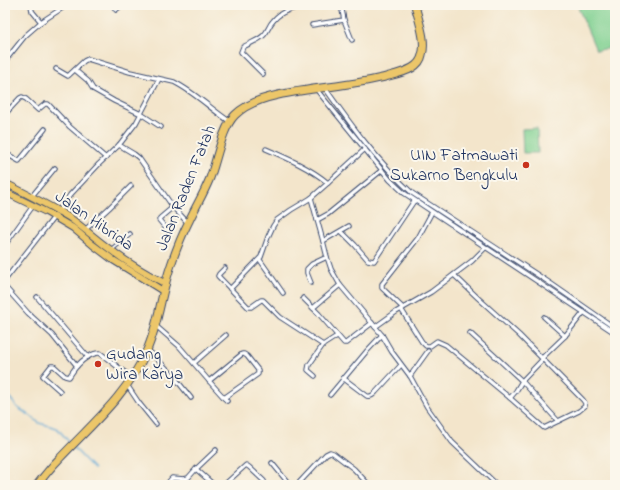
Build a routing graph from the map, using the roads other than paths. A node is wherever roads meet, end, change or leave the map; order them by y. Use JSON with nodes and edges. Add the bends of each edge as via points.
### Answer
{"nodes":[{"id":1,"x":31,"y":5,"type":"edge"},
{"id":2,"x":67,"y":5,"type":"edge"},
{"id":3,"x":113,"y":5,"type":"edge"},
{"id":4,"x":122,"y":5,"type":"edge"},
{"id":5,"x":316,"y":5,"type":"edge"},
{"id":6,"x":341,"y":5,"type":"edge"},
{"id":7,"x":415,"y":5,"type":"edge"},
{"id":8,"x":344,"y":20,"type":"junction"},
{"id":9,"x":41,"y":22,"type":"junction"},
{"id":10,"x":312,"y":25,"type":"dead end"},
{"id":11,"x":352,"y":40,"type":"dead end"},
{"id":12,"x":5,"y":61,"type":"edge"},
{"id":13,"x":56,"y":69,"type":"dead end"},
{"id":14,"x":75,"y":70,"type":"junction"},
{"id":15,"x":263,"y":74,"type":"dead end"},
{"id":16,"x":159,"y":79,"type":"junction"},
{"id":17,"x":325,"y":88,"type":"junction"},
{"id":18,"x":316,"y":89,"type":"junction"},
{"id":19,"x":5,"y":114,"type":"edge"},
{"id":20,"x":140,"y":114,"type":"junction"},
{"id":21,"x":229,"y":121,"type":"junction"},
{"id":22,"x":161,"y":127,"type":"dead end"},
{"id":23,"x":45,"y":129,"type":"dead end"},
{"id":24,"x":120,"y":146,"type":"junction"},
{"id":25,"x":266,"y":149,"type":"dead end"},
{"id":26,"x":365,"y":149,"type":"junction"},
{"id":27,"x":5,"y":153,"type":"edge"},
{"id":28,"x":106,"y":158,"type":"junction"},
{"id":29,"x":55,"y":168,"type":"dead end"},
{"id":30,"x":388,"y":169,"type":"junction"},
{"id":31,"x":382,"y":171,"type":"junction"},
{"id":32,"x":5,"y":184,"type":"edge"},
{"id":33,"x":328,"y":184,"type":"junction"},
{"id":34,"x":131,"y":186,"type":"dead end"},
{"id":35,"x":8,"y":193,"type":"edge"},
{"id":36,"x":32,"y":196,"type":"junction"},
{"id":37,"x":311,"y":198,"type":"junction"},
{"id":38,"x":5,"y":200,"type":"edge"},
{"id":39,"x":414,"y":201,"type":"junction"},
{"id":40,"x":33,"y":206,"type":"junction"},
{"id":41,"x":173,"y":207,"type":"junction"},
{"id":42,"x":59,"y":212,"type":"junction"},
{"id":43,"x":432,"y":212,"type":"junction"},
{"id":44,"x":53,"y":217,"type":"junction"},
{"id":45,"x":317,"y":220,"type":"junction"},
{"id":46,"x":188,"y":222,"type":"junction"},
{"id":47,"x":349,"y":226,"type":"dead end"},
{"id":48,"x":86,"y":230,"type":"junction"},
{"id":49,"x":341,"y":231,"type":"junction"},
{"id":50,"x":170,"y":233,"type":"dead end"},
{"id":51,"x":130,"y":234,"type":"dead end"},
{"id":52,"x":477,"y":235,"type":"junction"},
{"id":53,"x":475,"y":240,"type":"junction"},
{"id":54,"x":323,"y":241,"type":"junction"},
{"id":55,"x":5,"y":245,"type":"edge"},
{"id":56,"x":485,"y":248,"type":"junction"},
{"id":57,"x":111,"y":250,"type":"junction"},
{"id":58,"x":327,"y":257,"type":"junction"},
{"id":59,"x":260,"y":260,"type":"junction"},
{"id":60,"x":225,"y":268,"type":"dead end"},
{"id":61,"x":454,"y":275,"type":"junction"},
{"id":62,"x":5,"y":280,"type":"edge"},
{"id":63,"x":311,"y":283,"type":"dead end"},
{"id":64,"x":550,"y":283,"type":"junction"},
{"id":65,"x":166,"y":284,"type":"junction"},
{"id":66,"x":340,"y":285,"type":"junction"},
{"id":67,"x":5,"y":287,"type":"edge"},
{"id":68,"x":548,"y":288,"type":"junction"},
{"id":69,"x":230,"y":289,"type":"junction"},
{"id":70,"x":163,"y":291,"type":"junction"},
{"id":71,"x":283,"y":293,"type":"dead end"},
{"id":72,"x":37,"y":297,"type":"dead end"},
{"id":73,"x":303,"y":298,"type":"dead end"},
{"id":74,"x":586,"y":307,"type":"junction"},
{"id":75,"x":313,"y":308,"type":"junction"},
{"id":76,"x":402,"y":308,"type":"junction"},
{"id":77,"x":583,"y":312,"type":"junction"},
{"id":78,"x":544,"y":317,"type":"dead end"},
{"id":79,"x":372,"y":323,"type":"junction"},
{"id":80,"x":155,"y":325,"type":"junction"},
{"id":81,"x":376,"y":327,"type":"junction"},
{"id":82,"x":615,"y":328,"type":"edge"},
{"id":83,"x":470,"y":333,"type":"dead end"},
{"id":84,"x":615,"y":333,"type":"edge"},
{"id":85,"x":226,"y":335,"type":"dead end"},
{"id":86,"x":382,"y":335,"type":"junction"},
{"id":87,"x":337,"y":336,"type":"junction"},
{"id":88,"x":565,"y":336,"type":"junction"},
{"id":89,"x":323,"y":345,"type":"junction"},
{"id":90,"x":147,"y":349,"type":"junction"},
{"id":91,"x":428,"y":351,"type":"dead end"},
{"id":92,"x":88,"y":357,"type":"junction"},
{"id":93,"x":542,"y":359,"type":"junction"},
{"id":94,"x":194,"y":363,"type":"junction"},
{"id":95,"x":401,"y":365,"type":"junction"},
{"id":96,"x":77,"y":366,"type":"junction"},
{"id":97,"x":314,"y":376,"type":"dead end"},
{"id":98,"x":410,"y":376,"type":"junction"},
{"id":99,"x":132,"y":378,"type":"junction"},
{"id":100,"x":343,"y":378,"type":"junction"},
{"id":101,"x":208,"y":381,"type":"junction"},
{"id":102,"x":522,"y":381,"type":"junction"},
{"id":103,"x":127,"y":385,"type":"junction"},
{"id":104,"x":60,"y":391,"type":"dead end"},
{"id":105,"x":330,"y":395,"type":"dead end"},
{"id":106,"x":191,"y":398,"type":"dead end"},
{"id":107,"x":510,"y":398,"type":"junction"},
{"id":108,"x":558,"y":421,"type":"junction"},
{"id":109,"x":156,"y":424,"type":"dead end"},
{"id":110,"x":216,"y":450,"type":"dead end"},
{"id":111,"x":272,"y":463,"type":"dead end"},
{"id":112,"x":196,"y":469,"type":"junction"},
{"id":113,"x":494,"y":482,"type":"dead end"},
{"id":114,"x":37,"y":485,"type":"edge"},
{"id":115,"x":166,"y":485,"type":"edge"},
{"id":116,"x":214,"y":485,"type":"edge"},
{"id":117,"x":224,"y":485,"type":"edge"},
{"id":118,"x":264,"y":485,"type":"edge"},
{"id":119,"x":290,"y":485,"type":"edge"},
{"id":120,"x":297,"y":485,"type":"edge"},
{"id":121,"x":369,"y":485,"type":"edge"}],
"edges":[{"from":1,"to":9,"type":"street","via":[[32,11]]},
{"from":2,"to":9,"type":"street"},
{"from":3,"to":4,"type":"street","via":[[116,10]]},
{"from":5,"to":15,"type":"street","via":[[292,8],[283,12],[258,40],[243,47],[241,52]]},
{"from":6,"to":8,"type":"street"},
{"from":7,"to":17,"type":"highway","name":"Jalan Raden Fatah","via":[[423,47],[423,54],[416,65],[381,78]]},
{"from":8,"to":10,"type":"street"},
{"from":8,"to":11,"type":"street"},
{"from":9,"to":12,"type":"street","via":[[25,36]]},
{"from":13,"to":14,"type":"street","via":[[67,76]]},
{"from":14,"to":16,"type":"street","via":[[88,60]]},
{"from":14,"to":20,"type":"street","via":[[93,89]]},
{"from":16,"to":20,"type":"street"},
{"from":16,"to":21,"type":"street","via":[[180,85]]},
{"from":17,"to":18,"type":"highway","name":"Jalan Raden Fatah"},
{"from":17,"to":30,"type":"street","via":[[345,117]]},
{"from":18,"to":21,"type":"highway","name":"Jalan Raden Fatah","via":[[264,99],[250,105]]},
{"from":18,"to":26,"type":"street"},
{"from":19,"to":28,"type":"street","via":[[22,97],[38,110],[44,104],[48,104]]},
{"from":20,"to":22,"type":"street"},
{"from":20,"to":24,"type":"street"},
{"from":21,"to":46,"type":"highway","name":"Jalan Raden Fatah","via":[[210,178]]},
{"from":23,"to":27,"type":"street","via":[[19,161]]},
{"from":24,"to":28,"type":"street"},
{"from":24,"to":41,"type":"street","via":[[141,160]]},
{"from":25,"to":33,"type":"street","via":[[296,162]]},
{"from":26,"to":31,"type":"street"},
{"from":26,"to":33,"type":"street"},
{"from":28,"to":42,"type":"street","via":[[70,195]]},
{"from":29,"to":36,"type":"street"},
{"from":30,"to":31,"type":"street"},
{"from":30,"to":52,"type":"street","via":[[412,193]]},
{"from":31,"to":39,"type":"street"},
{"from":31,"to":45,"type":"street"},
{"from":32,"to":36,"type":"main road","name":"Jalan Hibrida"},
{"from":33,"to":37,"type":"street"},
{"from":34,"to":48,"type":"street"},
{"from":35,"to":38,"type":"street"},
{"from":35,"to":40,"type":"main road"},
{"from":36,"to":42,"type":"main road","name":"Jalan Hibrida"},
{"from":37,"to":45,"type":"street"},
{"from":37,"to":59,"type":"street","via":[[277,220]]},
{"from":39,"to":43,"type":"street"},
{"from":39,"to":49,"type":"street","via":[[374,261],[368,260]]},
{"from":40,"to":44,"type":"main road"},
{"from":40,"to":55,"type":"street"},
{"from":41,"to":46,"type":"street"},
{"from":41,"to":50,"type":"street","via":[[159,220]]},
{"from":42,"to":44,"type":"street"},
{"from":42,"to":48,"type":"main road","name":"Jalan Hibrida"},
{"from":43,"to":53,"type":"street"},
{"from":43,"to":76,"type":"street","via":[[418,238],[382,284],[382,288]]},
{"from":44,"to":62,"type":"street"},
{"from":44,"to":70,"type":"main road","via":[[73,228],[113,260]]},
{"from":45,"to":54,"type":"street"},
{"from":46,"to":65,"type":"highway","name":"Jalan Raden Fatah","via":[[174,255]]},
{"from":47,"to":49,"type":"street"},
{"from":48,"to":57,"type":"main road","name":"Jalan Hibrida"},
{"from":49,"to":54,"type":"street"},
{"from":51,"to":57,"type":"street"},
{"from":52,"to":53,"type":"street"},
{"from":52,"to":64,"type":"street"},
{"from":53,"to":56,"type":"street"},
{"from":54,"to":58,"type":"street"},
{"from":56,"to":61,"type":"street"},
{"from":56,"to":68,"type":"street"},
{"from":57,"to":65,"type":"main road","name":"Jalan Hibrida"},
{"from":58,"to":63,"type":"street","via":[[307,269]]},
{"from":58,"to":66,"type":"street"},
{"from":59,"to":69,"type":"street"},
{"from":59,"to":71,"type":"street"},
{"from":60,"to":69,"type":"street","via":[[218,276]]},
{"from":61,"to":76,"type":"street","via":[[431,292]]},
{"from":61,"to":93,"type":"street"},
{"from":64,"to":68,"type":"street"},
{"from":64,"to":74,"type":"street"},
{"from":65,"to":70,"type":"highway","name":"Jalan Raden Fatah"},
{"from":66,"to":75,"type":"street"},
{"from":66,"to":79,"type":"street"},
{"from":67,"to":96,"type":"street","via":[[52,335]]},
{"from":68,"to":77,"type":"street"},
{"from":69,"to":89,"type":"street","via":[[249,307],[263,300],[280,317]]},
{"from":70,"to":80,"type":"highway","name":"Jalan Raden Fatah"},
{"from":72,"to":92,"type":"street"},
{"from":73,"to":75,"type":"street"},
{"from":74,"to":77,"type":"street"},
{"from":74,"to":82,"type":"street"},
{"from":75,"to":87,"type":"street"},
{"from":76,"to":81,"type":"street"},
{"from":76,"to":107,"type":"street","via":[[426,346],[438,341],[446,345]]},
{"from":77,"to":84,"type":"street"},
{"from":77,"to":88,"type":"street"},
{"from":78,"to":88,"type":"street"},
{"from":79,"to":81,"type":"street"},
{"from":79,"to":87,"type":"street","via":[[346,343]]},
{"from":80,"to":90,"type":"highway","name":"Jalan Raden Fatah"},
{"from":80,"to":94,"type":"street"},
{"from":81,"to":86,"type":"street"},
{"from":83,"to":102,"type":"street"},
{"from":85,"to":94,"type":"street"},
{"from":86,"to":95,"type":"street"},
{"from":86,"to":100,"type":"street"},
{"from":87,"to":89,"type":"street"},
{"from":88,"to":93,"type":"street"},
{"from":89,"to":97,"type":"street","via":[[308,368]]},
{"from":90,"to":99,"type":"highway","name":"Jalan Raden Fatah"},
{"from":90,"to":106,"type":"street","via":[[171,372]]},
{"from":91,"to":98,"type":"street"},
{"from":92,"to":96,"type":"street"},
{"from":92,"to":99,"type":"street","via":[[100,353]]},
{"from":93,"to":102,"type":"street"},
{"from":93,"to":108,"type":"street","via":[[585,403],[579,411]]},
{"from":94,"to":101,"type":"street"},
{"from":95,"to":98,"type":"street"},
{"from":95,"to":100,"type":"street","via":[[369,397]]},
{"from":96,"to":104,"type":"street","via":[[69,377],[53,365],[44,374],[44,377]]},
{"from":98,"to":113,"type":"street","via":[[427,407],[452,442]]},
{"from":99,"to":103,"type":"highway","name":"Jalan Raden Fatah"},
{"from":100,"to":105,"type":"street"},
{"from":101,"to":101,"type":"street","via":[[242,354],[247,356],[258,370],[258,374],[226,400]]},
{"from":102,"to":107,"type":"street"},
{"from":102,"to":108,"type":"street"},
{"from":103,"to":109,"type":"street"},
{"from":103,"to":114,"type":"highway","name":"Jalan Raden Fatah"},
{"from":107,"to":108,"type":"street","via":[[544,428]]},
{"from":110,"to":112,"type":"street"},
{"from":111,"to":119,"type":"street"},
{"from":112,"to":115,"type":"street","via":[[188,478],[172,478]]},
{"from":112,"to":116,"type":"street"},
{"from":117,"to":118,"type":"street","via":[[247,465],[264,481]]},
{"from":120,"to":121,"type":"street","via":[[330,452],[354,469]]}]}
